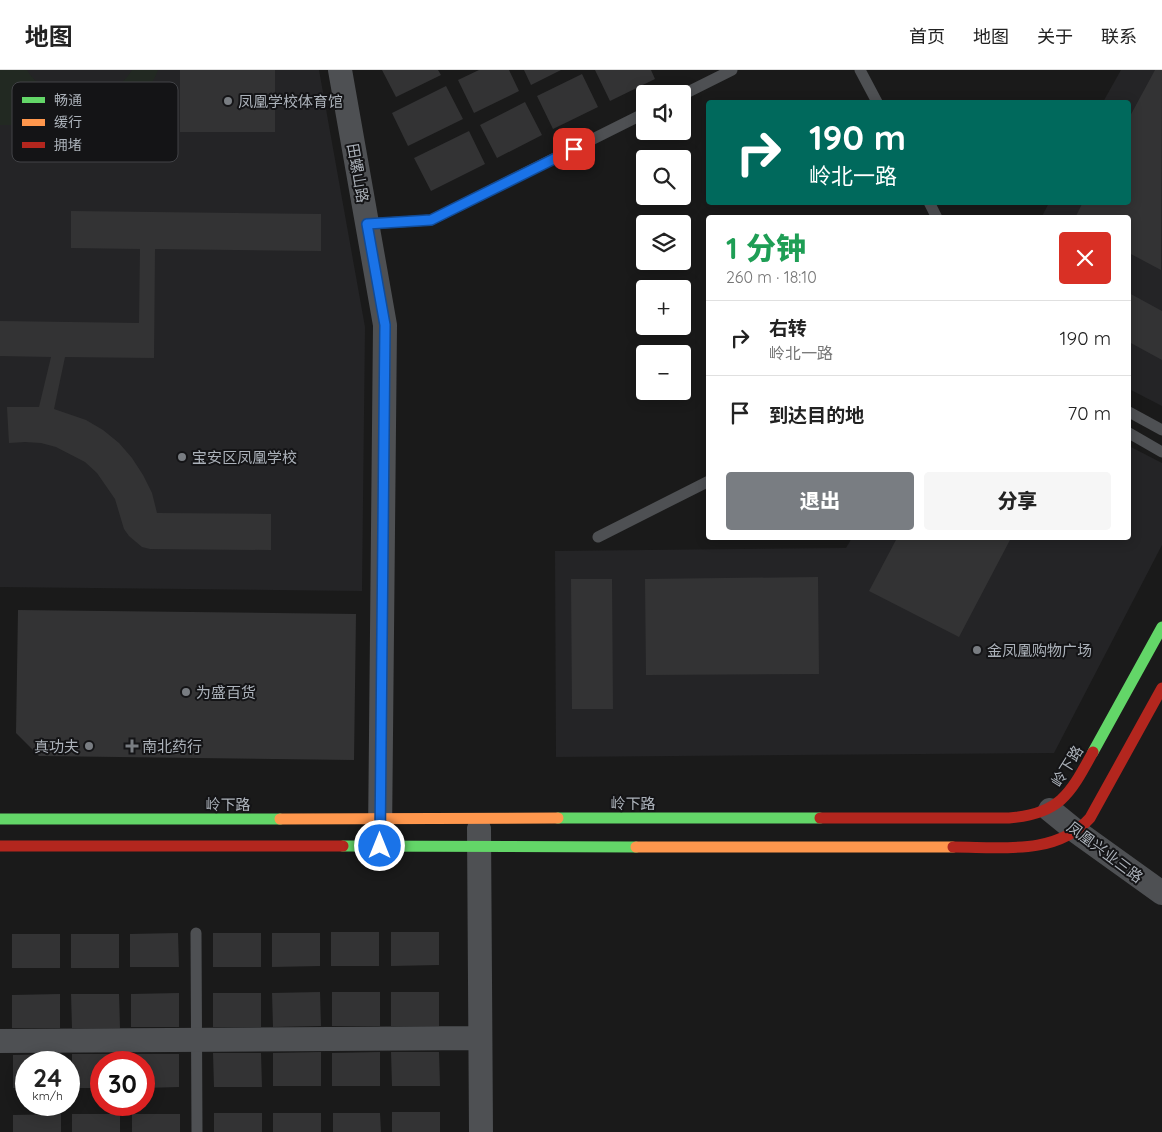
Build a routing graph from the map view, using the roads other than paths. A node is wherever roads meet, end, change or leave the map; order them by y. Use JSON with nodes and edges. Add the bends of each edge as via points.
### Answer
{"nodes":[{"id":1,"x":340,"y":70,"type":"edge"},
{"id":2,"x":732,"y":70,"type":"edge"},
{"id":3,"x":860,"y":70,"type":"edge"},
{"id":4,"x":691,"y":90,"type":"edge"},
{"id":5,"x":876,"y":100,"type":"edge"},
{"id":6,"x":636,"y":118,"type":"edge"},
{"id":7,"x":367,"y":224,"type":"junction"},
{"id":8,"x":1131,"y":413,"type":"edge"},
{"id":9,"x":1162,"y":430,"type":"edge"},
{"id":10,"x":1131,"y":434,"type":"edge"},
{"id":11,"x":1162,"y":452,"type":"edge"},
{"id":12,"x":706,"y":483,"type":"edge"},
{"id":13,"x":598,"y":537,"type":"dead end"},
{"id":14,"x":1162,"y":627,"type":"edge"},
{"id":15,"x":1162,"y":688,"type":"edge"},
{"id":16,"x":1050,"y":810,"type":"junction"},
{"id":17,"x":380,"y":818,"type":"junction"},
{"id":18,"x":479,"y":818,"type":"junction"},
{"id":19,"x":0,"y":819,"type":"edge"},
{"id":20,"x":1077,"y":832,"type":"junction"},
{"id":21,"x":0,"y":846,"type":"edge"},
{"id":22,"x":380,"y":846,"type":"junction"},
{"id":23,"x":479,"y":846,"type":"junction"},
{"id":24,"x":1162,"y":893,"type":"edge"},
{"id":25,"x":196,"y":933,"type":"dead end"},
{"id":26,"x":480,"y":1038,"type":"junction"},
{"id":27,"x":196,"y":1040,"type":"junction"},
{"id":28,"x":0,"y":1042,"type":"edge"},
{"id":29,"x":197,"y":1132,"type":"edge"},
{"id":30,"x":481,"y":1132,"type":"edge"}],
"edges":[{"from":1,"to":7,"type":"street","name":"田螺山路"},
{"from":2,"to":4,"type":"lane"},
{"from":3,"to":5,"type":"lane"},
{"from":6,"to":7,"type":"lane","via":[[431,220]]},
{"from":7,"to":17,"type":"street","name":"田螺山路","via":[[385,325]]},
{"from":8,"to":9,"type":"lane"},
{"from":10,"to":11,"type":"lane"},
{"from":12,"to":13,"type":"lane"},
{"from":14,"to":16,"type":"street","name":"岭下路","via":[[1077,782]]},
{"from":15,"to":20,"type":"street","via":[[1094,812]]},
{"from":16,"to":18,"type":"street","name":"岭下路","via":[[1009,818]]},
{"from":16,"to":20,"type":"street","name":"凤凰兴业三路"},
{"from":17,"to":18,"type":"street","name":"岭下路"},
{"from":17,"to":19,"type":"street","name":"岭下路"},
{"from":17,"to":22,"type":"street","name":"田螺山路"},
{"from":18,"to":23,"type":"street"},
{"from":20,"to":23,"type":"street","via":[[1054,843],[1025,847]]},
{"from":20,"to":24,"type":"street","name":"凤凰兴业三路"},
{"from":21,"to":22,"type":"street"},
{"from":22,"to":23,"type":"street"},
{"from":23,"to":26,"type":"street"},
{"from":25,"to":27,"type":"lane"},
{"from":26,"to":27,"type":"street"},
{"from":26,"to":30,"type":"street"},
{"from":27,"to":28,"type":"street"},
{"from":27,"to":29,"type":"lane"}]}
